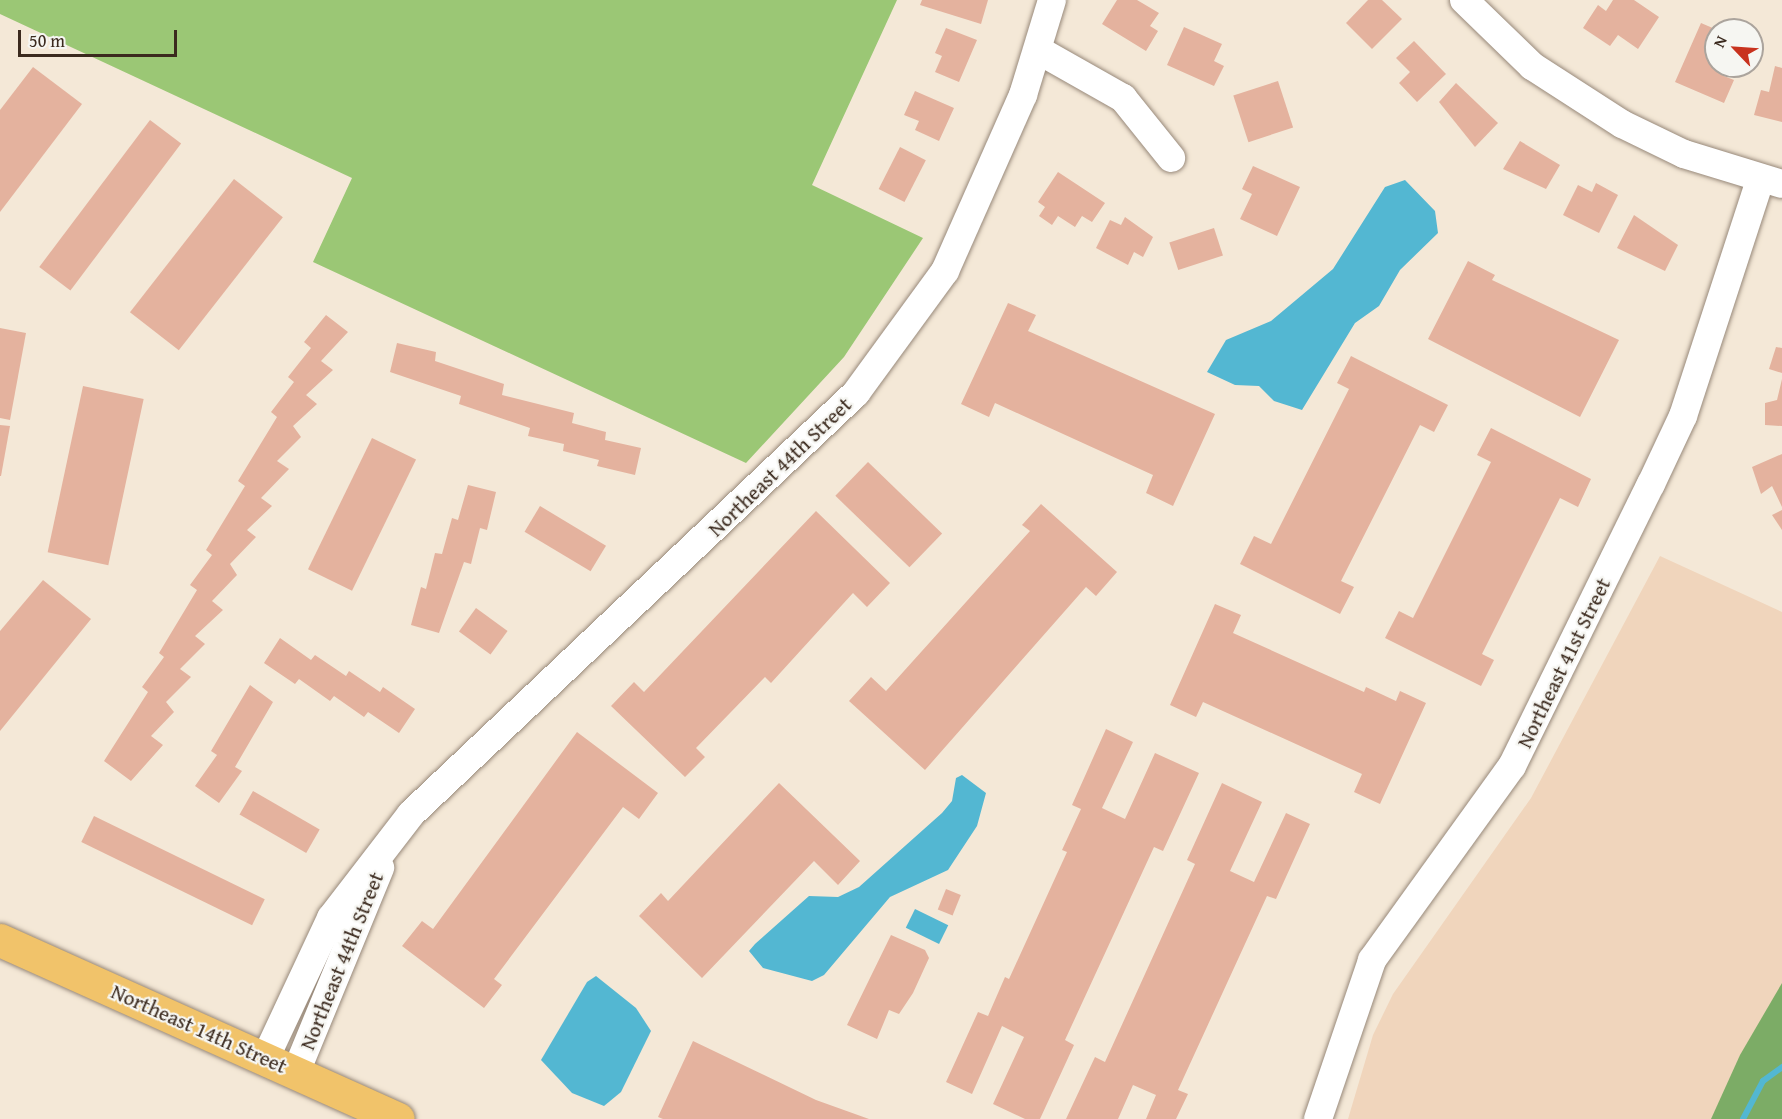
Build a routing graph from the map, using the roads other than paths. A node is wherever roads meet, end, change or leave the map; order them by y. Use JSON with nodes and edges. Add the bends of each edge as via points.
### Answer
{"nodes":[{"id":1,"x":1052,"y":0,"type":"edge"},
{"id":2,"x":1464,"y":0,"type":"edge"},
{"id":3,"x":1038,"y":50,"type":"junction"},
{"id":4,"x":1171,"y":158,"type":"dead end"},
{"id":5,"x":1771,"y":182,"type":"edge"},
{"id":6,"x":387,"y":849,"type":"junction"},
{"id":7,"x":0,"y":940,"type":"edge"},
{"id":8,"x":265,"y":1059,"type":"junction"},
{"id":9,"x":296,"y":1072,"type":"junction"},
{"id":10,"x":398,"y":1119,"type":"edge"},
{"id":11,"x":1318,"y":1119,"type":"edge"}],
"edges":[{"from":1,"to":3,"type":"street","name":"Northeast 44th Street"},
{"from":2,"to":5,"type":"street","via":[[1533,66],[1612,118],[1684,154]]},
{"from":3,"to":4,"type":"street","via":[[1124,98]]},
{"from":3,"to":6,"type":"street","name":"Northeast 44th Street","via":[[945,271],[856,393],[731,516],[437,785]]},
{"from":5,"to":11,"type":"street","name":"Northeast 41st Street","via":[[1683,416],[1651,484],[1512,766],[1372,960]]},
{"from":6,"to":8,"type":"street","name":"Northeast 44th Street","via":[[331,918]]},
{"from":6,"to":9,"type":"street","name":"Northeast 44th Street","via":[[353,942]]},
{"from":7,"to":8,"type":"main road","name":"Northeast 14th Street"},
{"from":8,"to":9,"type":"main road","name":"Northeast 14th Street"},
{"from":9,"to":10,"type":"main road","name":"Northeast 14th Street"}]}
